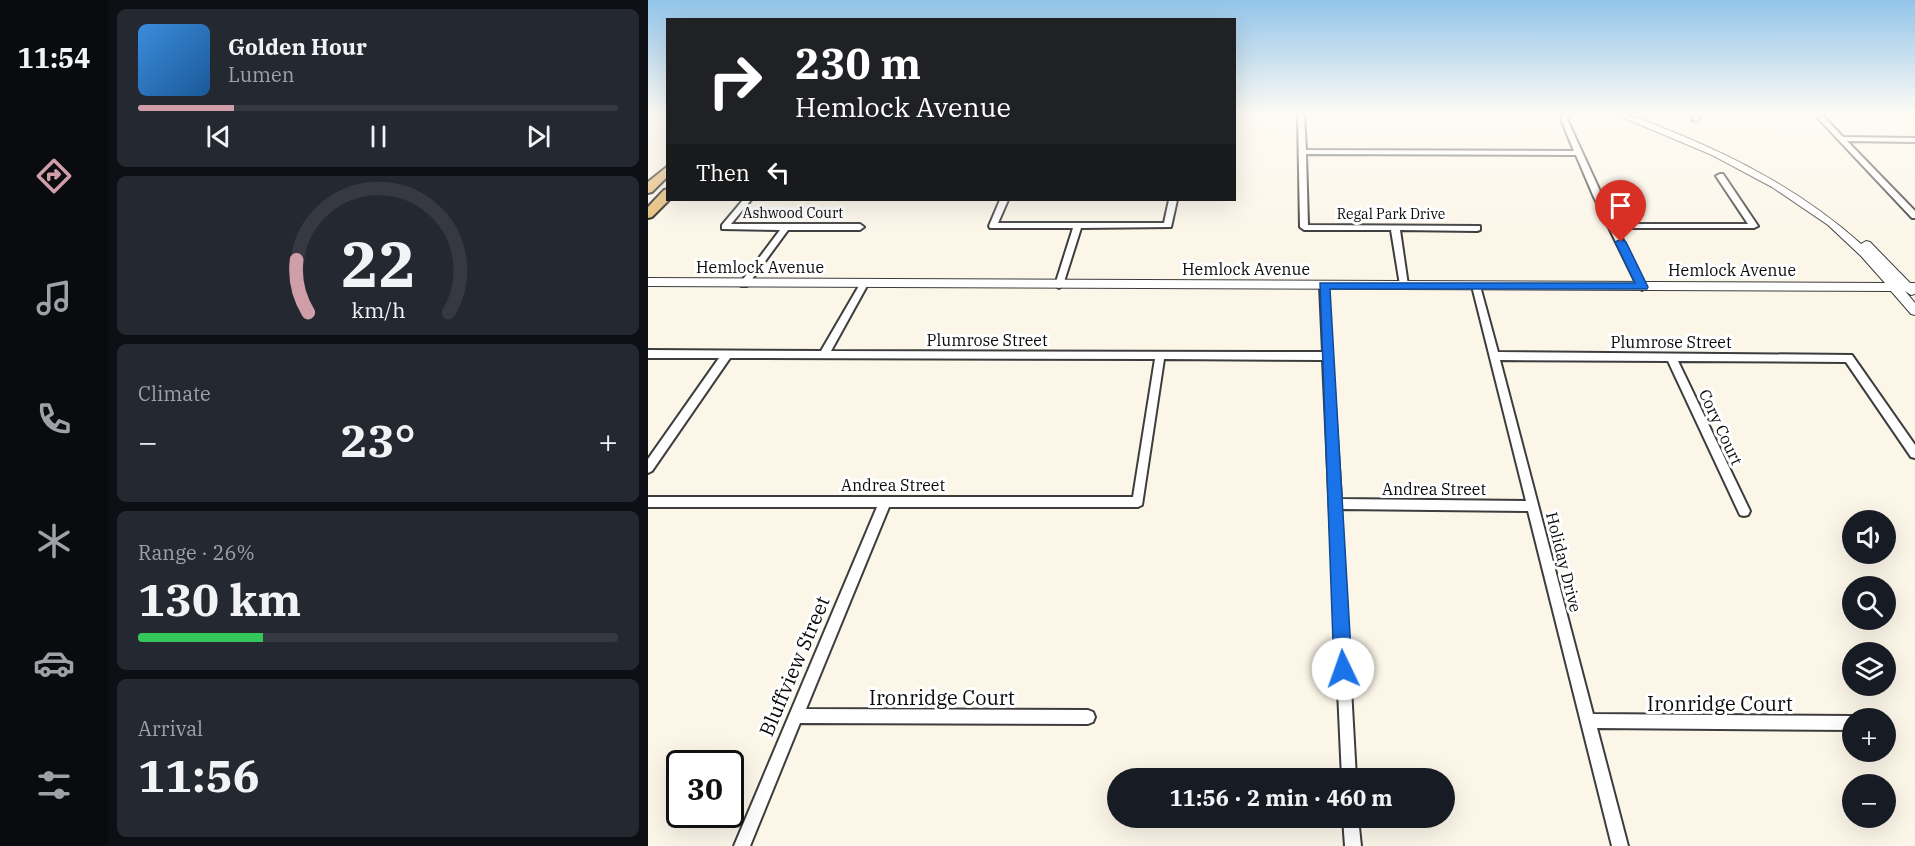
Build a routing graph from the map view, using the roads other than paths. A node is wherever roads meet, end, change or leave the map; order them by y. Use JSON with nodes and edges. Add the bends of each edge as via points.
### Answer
{"nodes":[{"id":1,"x":1302,"y":154,"type":"edge"},
{"id":2,"x":1582,"y":154,"type":"edge"},
{"id":3,"x":1721,"y":154,"type":"edge"},
{"id":4,"x":1733,"y":154,"type":"edge"},
{"id":5,"x":1855,"y":154,"type":"edge"},
{"id":6,"x":666,"y":170,"type":"edge"},
{"id":7,"x":1720,"y":176,"type":"dead end"},
{"id":8,"x":648,"y":189,"type":"edge"},
{"id":9,"x":666,"y":195,"type":"edge"},
{"id":10,"x":746,"y":201,"type":"edge"},
{"id":11,"x":1004,"y":201,"type":"edge"},
{"id":12,"x":1173,"y":201,"type":"edge"},
{"id":13,"x":648,"y":214,"type":"edge"},
{"id":14,"x":1915,"y":216,"type":"edge"},
{"id":15,"x":1078,"y":225,"type":"junction"},
{"id":16,"x":1612,"y":226,"type":"junction"},
{"id":17,"x":786,"y":227,"type":"junction"},
{"id":18,"x":860,"y":227,"type":"dead end"},
{"id":19,"x":1395,"y":227,"type":"junction"},
{"id":20,"x":1477,"y":228,"type":"dead end"},
{"id":21,"x":648,"y":282,"type":"edge"},
{"id":22,"x":744,"y":284,"type":"junction"},
{"id":23,"x":864,"y":284,"type":"junction"},
{"id":24,"x":1059,"y":285,"type":"junction"},
{"id":25,"x":1404,"y":285,"type":"junction"},
{"id":26,"x":1324,"y":286,"type":"junction"},
{"id":27,"x":1476,"y":286,"type":"junction"},
{"id":28,"x":1642,"y":287,"type":"junction"},
{"id":29,"x":1895,"y":287,"type":"junction"},
{"id":30,"x":1913,"y":290,"type":"edge"},
{"id":31,"x":1915,"y":311,"type":"edge"},
{"id":32,"x":648,"y":354,"type":"edge"},
{"id":33,"x":727,"y":354,"type":"junction"},
{"id":34,"x":824,"y":354,"type":"junction"},
{"id":35,"x":1160,"y":355,"type":"junction"},
{"id":36,"x":1326,"y":356,"type":"junction"},
{"id":37,"x":1493,"y":356,"type":"junction"},
{"id":38,"x":1671,"y":357,"type":"junction"},
{"id":39,"x":1915,"y":454,"type":"edge"},
{"id":40,"x":648,"y":468,"type":"edge"},
{"id":41,"x":648,"y":502,"type":"edge"},
{"id":42,"x":885,"y":502,"type":"junction"},
{"id":43,"x":1334,"y":504,"type":"junction"},
{"id":44,"x":1533,"y":506,"type":"junction"},
{"id":45,"x":1744,"y":511,"type":"dead end"},
{"id":46,"x":796,"y":716,"type":"junction"},
{"id":47,"x":1088,"y":717,"type":"dead end"},
{"id":48,"x":1587,"y":721,"type":"junction"},
{"id":49,"x":1842,"y":723,"type":"edge"},
{"id":50,"x":1348,"y":768,"type":"edge"},
{"id":51,"x":1352,"y":828,"type":"edge"},
{"id":52,"x":742,"y":846,"type":"edge"},
{"id":53,"x":1353,"y":846,"type":"edge"},
{"id":54,"x":1620,"y":846,"type":"edge"}],
"edges":[{"from":1,"to":19,"type":"street","name":"Regal Park Drive","via":[[1304,227]]},
{"from":2,"to":16,"type":"street"},
{"from":3,"to":29,"type":"street","via":[[1818,212]]},
{"from":4,"to":30,"type":"street","via":[[1795,188],[1837,218]]},
{"from":5,"to":14,"type":"street"},
{"from":6,"to":8,"type":"main road"},
{"from":7,"to":16,"type":"street","via":[[1754,226]]},
{"from":9,"to":13,"type":"main road"},
{"from":10,"to":17,"type":"street","name":"Ashwood Court","via":[[725,227]]},
{"from":11,"to":15,"type":"street","via":[[993,226]]},
{"from":12,"to":15,"type":"street","via":[[1168,225]]},
{"from":15,"to":24,"type":"street"},
{"from":16,"to":28,"type":"street"},
{"from":17,"to":18,"type":"street","name":"Ashwood Court"},
{"from":17,"to":22,"type":"street"},
{"from":19,"to":20,"type":"street","name":"Regal Park Drive"},
{"from":19,"to":25,"type":"street"},
{"from":21,"to":22,"type":"street","name":"Hemlock Avenue"},
{"from":22,"to":23,"type":"street","name":"Hemlock Avenue"},
{"from":23,"to":24,"type":"street","name":"Hemlock Avenue"},
{"from":23,"to":34,"type":"street"},
{"from":24,"to":26,"type":"street","name":"Hemlock Avenue"},
{"from":25,"to":26,"type":"street","name":"Hemlock Avenue"},
{"from":25,"to":27,"type":"street","name":"Hemlock Avenue"},
{"from":26,"to":36,"type":"street"},
{"from":27,"to":28,"type":"street","name":"Hemlock Avenue"},
{"from":27,"to":37,"type":"street","name":"Holiday Drive"},
{"from":28,"to":29,"type":"street","name":"Hemlock Avenue"},
{"from":29,"to":30,"type":"street","name":"Hemlock Avenue"},
{"from":29,"to":31,"type":"street"},
{"from":32,"to":33,"type":"street","name":"Plumrose Street"},
{"from":33,"to":34,"type":"street","name":"Plumrose Street"},
{"from":33,"to":40,"type":"street"},
{"from":34,"to":35,"type":"street","name":"Plumrose Street"},
{"from":35,"to":36,"type":"street","name":"Plumrose Street"},
{"from":35,"to":42,"type":"street","name":"Andrea Street","via":[[1138,502]]},
{"from":36,"to":43,"type":"street"},
{"from":37,"to":38,"type":"street","name":"Plumrose Street"},
{"from":37,"to":44,"type":"street","name":"Holiday Drive"},
{"from":38,"to":39,"type":"street","name":"Plumrose Street","via":[[1849,358]]},
{"from":38,"to":45,"type":"street","name":"Cory Court"},
{"from":41,"to":42,"type":"street","name":"Andrea Street"},
{"from":42,"to":46,"type":"street","name":"Bluffview Street"},
{"from":43,"to":44,"type":"street","name":"Andrea Street"},
{"from":43,"to":50,"type":"street"},
{"from":44,"to":48,"type":"street","name":"Holiday Drive"},
{"from":46,"to":47,"type":"street","name":"Ironridge Court"},
{"from":46,"to":52,"type":"street","name":"Bluffview Street"},
{"from":48,"to":49,"type":"street","name":"Ironridge Court"},
{"from":48,"to":54,"type":"street","name":"Holiday Drive"},
{"from":51,"to":53,"type":"street"}]}
